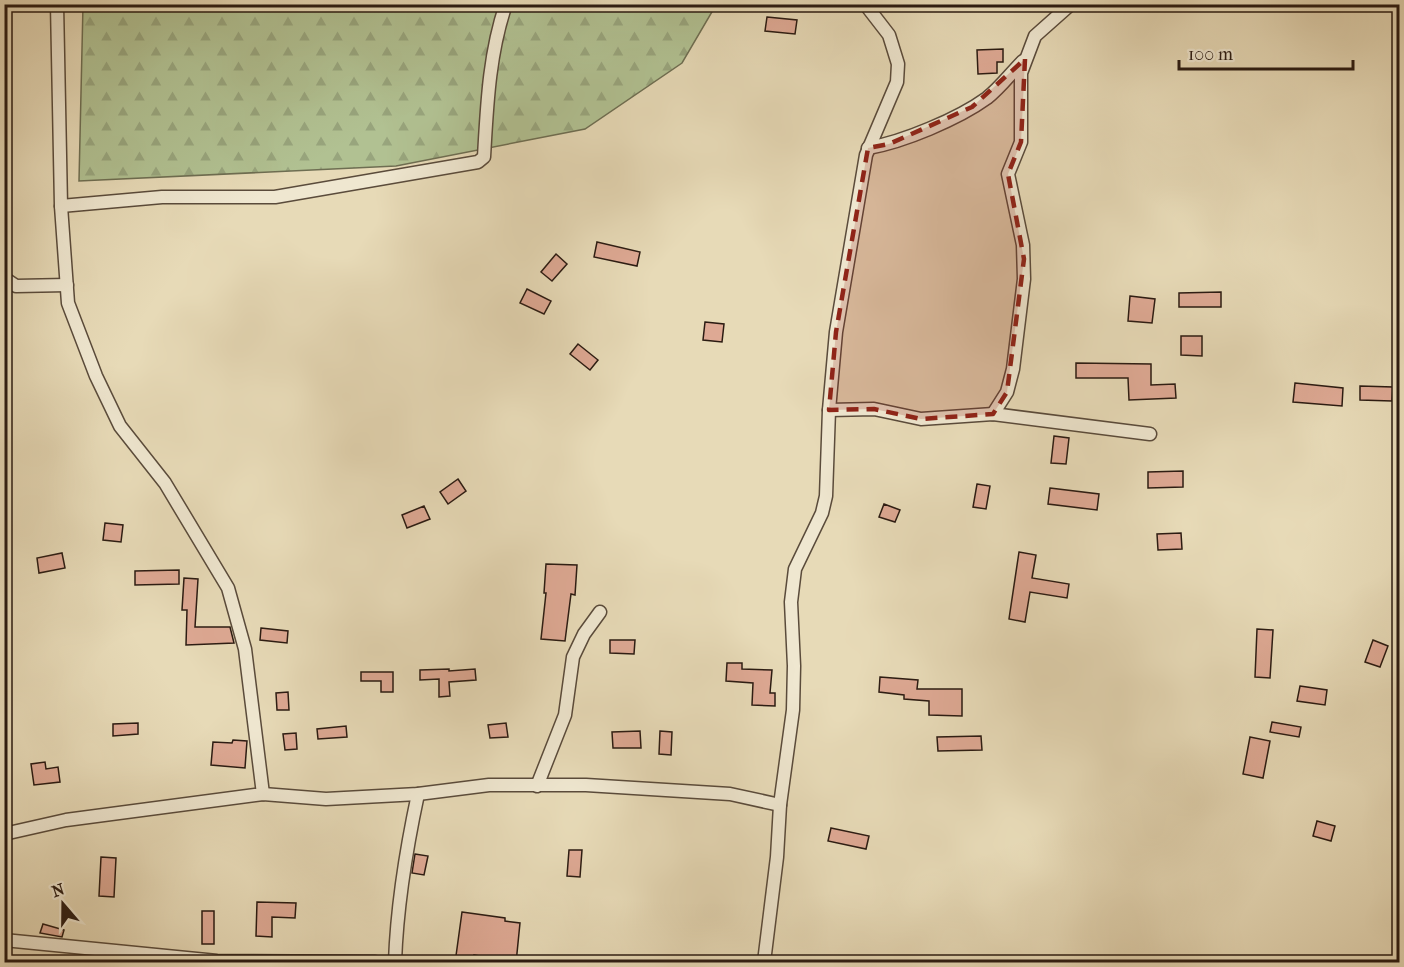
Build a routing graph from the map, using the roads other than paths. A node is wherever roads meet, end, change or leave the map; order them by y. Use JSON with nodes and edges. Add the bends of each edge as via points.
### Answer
{"nodes":[{"id":1,"x":57,"y":4,"type":"edge"},
{"id":2,"x":506,"y":4,"type":"edge"},
{"id":3,"x":865,"y":4,"type":"edge"},
{"id":4,"x":1071,"y":4,"type":"edge"},
{"id":5,"x":1025,"y":59,"type":"junction"},
{"id":6,"x":868,"y":148,"type":"junction"},
{"id":7,"x":61,"y":206,"type":"junction"},
{"id":8,"x":4,"y":278,"type":"edge"},
{"id":9,"x":67,"y":285,"type":"junction"},
{"id":10,"x":829,"y":410,"type":"junction"},
{"id":11,"x":993,"y":414,"type":"junction"},
{"id":12,"x":1150,"y":434,"type":"dead end"},
{"id":13,"x":600,"y":612,"type":"dead end"},
{"id":14,"x":537,"y":786,"type":"junction"},
{"id":15,"x":264,"y":794,"type":"junction"},
{"id":16,"x":418,"y":794,"type":"junction"},
{"id":17,"x":780,"y":805,"type":"junction"},
{"id":18,"x":4,"y":834,"type":"edge"},
{"id":19,"x":4,"y":940,"type":"edge"},
{"id":20,"x":217,"y":962,"type":"edge"},
{"id":21,"x":375,"y":963,"type":"edge"},
{"id":22,"x":395,"y":963,"type":"edge"},
{"id":23,"x":764,"y":963,"type":"edge"}],
"edges":[{"from":1,"to":7,"type":"street"},
{"from":2,"to":7,"type":"street","via":[[492,63],[484,157],[478,162],[275,197],[162,196]]},
{"from":3,"to":6,"type":"street","via":[[889,35],[898,64],[897,82]]},
{"from":4,"to":5,"type":"street","via":[[1035,36]]},
{"from":5,"to":6,"type":"street","via":[[988,97],[889,144]]},
{"from":5,"to":11,"type":"street","via":[[1020,86],[1021,142],[1008,174],[1023,245],[1024,279],[1013,369],[1007,392]]},
{"from":6,"to":10,"type":"street","via":[[836,332]]},
{"from":7,"to":9,"type":"street"},
{"from":8,"to":9,"type":"street","via":[[16,286]]},
{"from":9,"to":15,"type":"street","via":[[76,324],[120,426],[165,483],[228,588],[245,649]]},
{"from":10,"to":11,"type":"street","via":[[874,409],[921,419]]},
{"from":10,"to":17,"type":"street","via":[[826,496],[795,569],[791,602],[793,710]]},
{"from":11,"to":12,"type":"street"},
{"from":13,"to":14,"type":"street","via":[[573,657],[565,715]]},
{"from":14,"to":16,"type":"street","via":[[467,786]]},
{"from":14,"to":17,"type":"street","via":[[730,794]]},
{"from":15,"to":16,"type":"street","via":[[326,799]]},
{"from":15,"to":18,"type":"street","via":[[66,820]]},
{"from":16,"to":22,"type":"street","via":[[396,923]]},
{"from":17,"to":23,"type":"street"},
{"from":19,"to":20,"type":"street"},
{"from":20,"to":21,"type":"street"}]}
